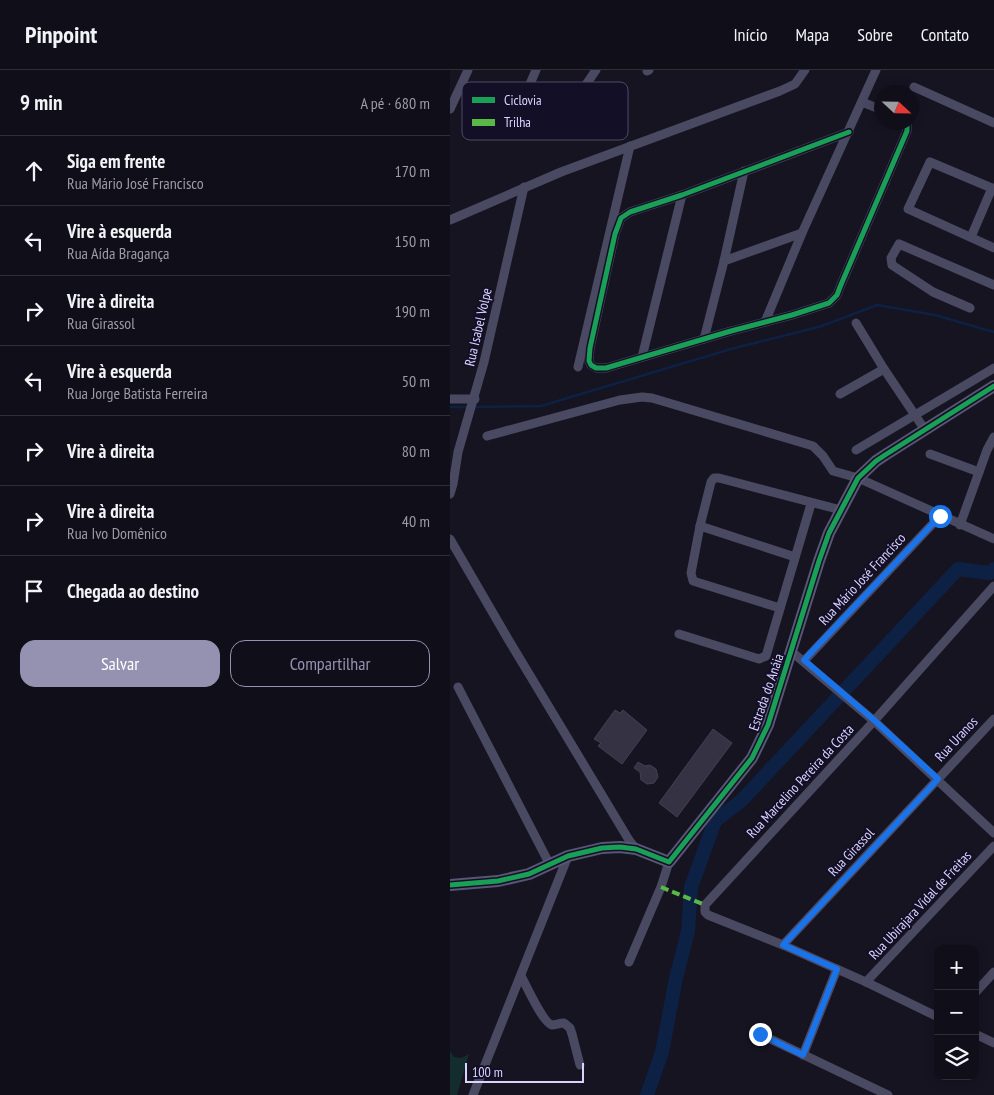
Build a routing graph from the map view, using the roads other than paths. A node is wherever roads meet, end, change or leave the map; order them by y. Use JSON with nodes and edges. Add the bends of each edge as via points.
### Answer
{"nodes":[{"id":1,"x":468,"y":70,"type":"edge"},
{"id":2,"x":536,"y":70,"type":"edge"},
{"id":3,"x":596,"y":70,"type":"edge"},
{"id":4,"x":805,"y":70,"type":"edge"},
{"id":5,"x":876,"y":70,"type":"edge"},
{"id":6,"x":462,"y":82,"type":"edge"},
{"id":7,"x":531,"y":82,"type":"edge"},
{"id":8,"x":588,"y":82,"type":"edge"},
{"id":9,"x":462,"y":83,"type":"edge"},
{"id":10,"x":919,"y":89,"type":"edge"},
{"id":11,"x":862,"y":102,"type":"junction"},
{"id":12,"x":874,"y":107,"type":"edge"},
{"id":13,"x":450,"y":108,"type":"edge"},
{"id":14,"x":994,"y":123,"type":"edge"},
{"id":15,"x":907,"y":130,"type":"edge"},
{"id":16,"x":849,"y":132,"type":"junction"},
{"id":17,"x":630,"y":146,"type":"junction"},
{"id":18,"x":744,"y":171,"type":"junction"},
{"id":19,"x":524,"y":188,"type":"junction"},
{"id":20,"x":993,"y":189,"type":"edge"},
{"id":21,"x":682,"y":195,"type":"junction"},
{"id":22,"x":450,"y":220,"type":"edge"},
{"id":23,"x":802,"y":233,"type":"junction"},
{"id":24,"x":971,"y":237,"type":"junction"},
{"id":25,"x":994,"y":248,"type":"edge"},
{"id":26,"x":724,"y":261,"type":"junction"},
{"id":27,"x":994,"y":285,"type":"edge"},
{"id":28,"x":970,"y":308,"type":"dead end"},
{"id":29,"x":766,"y":322,"type":"junction"},
{"id":30,"x":856,"y":323,"type":"dead end"},
{"id":31,"x":704,"y":338,"type":"junction"},
{"id":32,"x":642,"y":357,"type":"junction"},
{"id":33,"x":578,"y":367,"type":"dead end"},
{"id":34,"x":994,"y":368,"type":"edge"},
{"id":35,"x":884,"y":369,"type":"junction"},
{"id":36,"x":994,"y":386,"type":"edge"},
{"id":37,"x":840,"y":394,"type":"dead end"},
{"id":38,"x":450,"y":399,"type":"edge"},
{"id":39,"x":475,"y":399,"type":"junction"},
{"id":40,"x":914,"y":415,"type":"junction"},
{"id":41,"x":925,"y":430,"type":"junction"},
{"id":42,"x":487,"y":436,"type":"dead end"},
{"id":43,"x":994,"y":437,"type":"edge"},
{"id":44,"x":856,"y":450,"type":"dead end"},
{"id":45,"x":930,"y":454,"type":"dead end"},
{"id":46,"x":453,"y":472,"type":"edge"},
{"id":47,"x":979,"y":472,"type":"junction"},
{"id":48,"x":858,"y":478,"type":"junction"},
{"id":49,"x":450,"y":494,"type":"edge"},
{"id":50,"x":810,"y":504,"type":"junction"},
{"id":51,"x":841,"y":510,"type":"junction"},
{"id":52,"x":940,"y":516,"type":"junction"},
{"id":53,"x":960,"y":525,"type":"junction"},
{"id":54,"x":700,"y":526,"type":"junction"},
{"id":55,"x":450,"y":539,"type":"edge"},
{"id":56,"x":994,"y":539,"type":"edge"},
{"id":57,"x":795,"y":557,"type":"junction"},
{"id":58,"x":994,"y":586,"type":"edge"},
{"id":59,"x":780,"y":608,"type":"junction"},
{"id":60,"x":679,"y":634,"type":"dead end"},
{"id":61,"x":792,"y":652,"type":"junction"},
{"id":62,"x":804,"y":660,"type":"junction"},
{"id":63,"x":458,"y":687,"type":"dead end"},
{"id":64,"x":994,"y":719,"type":"edge"},
{"id":65,"x":874,"y":720,"type":"junction"},
{"id":66,"x":938,"y":779,"type":"junction"},
{"id":67,"x":994,"y":833,"type":"edge"},
{"id":68,"x":994,"y":846,"type":"edge"},
{"id":69,"x":636,"y":849,"type":"junction"},
{"id":70,"x":568,"y":856,"type":"junction"},
{"id":71,"x":669,"y":862,"type":"junction"},
{"id":72,"x":550,"y":865,"type":"junction"},
{"id":73,"x":450,"y":885,"type":"edge"},
{"id":74,"x":783,"y":945,"type":"junction"},
{"id":75,"x":629,"y":962,"type":"dead end"},
{"id":76,"x":837,"y":969,"type":"junction"},
{"id":77,"x":994,"y":972,"type":"edge"},
{"id":78,"x":521,"y":976,"type":"junction"},
{"id":79,"x":866,"y":982,"type":"junction"},
{"id":80,"x":978,"y":990,"type":"edge"},
{"id":81,"x":934,"y":1015,"type":"edge"},
{"id":82,"x":760,"y":1034,"type":"dead end"},
{"id":83,"x":977,"y":1035,"type":"edge"},
{"id":84,"x":994,"y":1043,"type":"edge"},
{"id":85,"x":803,"y":1055,"type":"junction"},
{"id":86,"x":580,"y":1065,"type":"dead end"},
{"id":87,"x":473,"y":1095,"type":"edge"},
{"id":88,"x":888,"y":1095,"type":"edge"}],
"edges":[{"from":1,"to":6,"type":"street"},
{"from":2,"to":7,"type":"street"},
{"from":3,"to":8,"type":"street"},
{"from":4,"to":17,"type":"street","via":[[795,84],[780,91]]},
{"from":5,"to":11,"type":"street"},
{"from":9,"to":13,"type":"street"},
{"from":10,"to":14,"type":"street"},
{"from":11,"to":12,"type":"street"},
{"from":11,"to":16,"type":"street"},
{"from":15,"to":29,"type":"street","via":[[836,295],[829,303]]},
{"from":16,"to":18,"type":"street"},
{"from":16,"to":23,"type":"street"},
{"from":17,"to":19,"type":"street"},
{"from":17,"to":33,"type":"street"},
{"from":18,"to":21,"type":"street"},
{"from":18,"to":26,"type":"street"},
{"from":19,"to":22,"type":"street"},
{"from":19,"to":39,"type":"street","name":"Rua Isabel Volpe"},
{"from":20,"to":24,"type":"street"},
{"from":20,"to":24,"type":"street","via":[[930,162],[910,203],[908,209]]},
{"from":21,"to":32,"type":"street"},
{"from":21,"to":32,"type":"street","via":[[626,214],[618,222],[615,234],[589,361],[596,368],[606,368]]},
{"from":23,"to":26,"type":"street"},
{"from":23,"to":29,"type":"street"},
{"from":24,"to":25,"type":"street"},
{"from":26,"to":31,"type":"street"},
{"from":27,"to":28,"type":"street","via":[[899,244],[891,258],[892,265],[932,292]]},
{"from":29,"to":31,"type":"street"},
{"from":30,"to":35,"type":"street"},
{"from":31,"to":32,"type":"street"},
{"from":34,"to":40,"type":"street"},
{"from":35,"to":37,"type":"street"},
{"from":35,"to":40,"type":"street"},
{"from":36,"to":41,"type":"street","name":"Estrada do Anáia"},
{"from":38,"to":39,"type":"street"},
{"from":39,"to":46,"type":"street","name":"Rua Isabel Volpe"},
{"from":40,"to":41,"type":"street"},
{"from":40,"to":44,"type":"street"},
{"from":41,"to":48,"type":"street","name":"Estrada do Anáia","via":[[876,461]]},
{"from":42,"to":48,"type":"street","via":[[620,400],[652,398],[813,446],[833,471]]},
{"from":43,"to":47,"type":"street"},
{"from":45,"to":47,"type":"street"},
{"from":46,"to":49,"type":"street","name":"Rua Isabel Volpe"},
{"from":47,"to":53,"type":"street"},
{"from":48,"to":51,"type":"street","name":"Estrada do Anáia"},
{"from":48,"to":52,"type":"street"},
{"from":50,"to":51,"type":"street"},
{"from":50,"to":54,"type":"street","via":[[714,478]]},
{"from":50,"to":57,"type":"street"},
{"from":51,"to":61,"type":"street","name":"Estrada do Anáia","via":[[819,561]]},
{"from":52,"to":53,"type":"street"},
{"from":52,"to":62,"type":"street","name":"Rua Mário José Francisco"},
{"from":53,"to":56,"type":"street"},
{"from":54,"to":57,"type":"street"},
{"from":54,"to":59,"type":"street","via":[[691,574],[693,581]]},
{"from":55,"to":69,"type":"street"},
{"from":57,"to":59,"type":"street"},
{"from":58,"to":65,"type":"street","name":"Rua Marcelino Pereira da Costa"},
{"from":59,"to":60,"type":"street","via":[[766,656],[762,659]]},
{"from":61,"to":62,"type":"street"},
{"from":61,"to":71,"type":"street","name":"Estrada do Anáia","via":[[768,725],[752,758]]},
{"from":62,"to":65,"type":"street"},
{"from":63,"to":72,"type":"street"},
{"from":64,"to":66,"type":"street","name":"Rua Uranos"},
{"from":65,"to":66,"type":"street"},
{"from":65,"to":74,"type":"street","name":"Rua Marcelino Pereira da Costa","via":[[705,905],[708,915]]},
{"from":66,"to":67,"type":"street"},
{"from":66,"to":74,"type":"street","name":"Rua Girassol"},
{"from":68,"to":79,"type":"street","name":"Rua Ubirajara Vidal de Freitas"},
{"from":69,"to":70,"type":"street","via":[[602,848]]},
{"from":69,"to":71,"type":"street"},
{"from":70,"to":72,"type":"street"},
{"from":70,"to":78,"type":"street"},
{"from":71,"to":75,"type":"street"},
{"from":72,"to":73,"type":"street","via":[[498,881]]},
{"from":74,"to":76,"type":"street"},
{"from":76,"to":79,"type":"street"},
{"from":76,"to":85,"type":"street"},
{"from":77,"to":80,"type":"street"},
{"from":78,"to":86,"type":"street","via":[[549,1023],[564,1023],[570,1028]]},
{"from":78,"to":87,"type":"street"},
{"from":79,"to":81,"type":"street"},
{"from":82,"to":85,"type":"street"},
{"from":83,"to":84,"type":"street"},
{"from":85,"to":88,"type":"street"}]}
